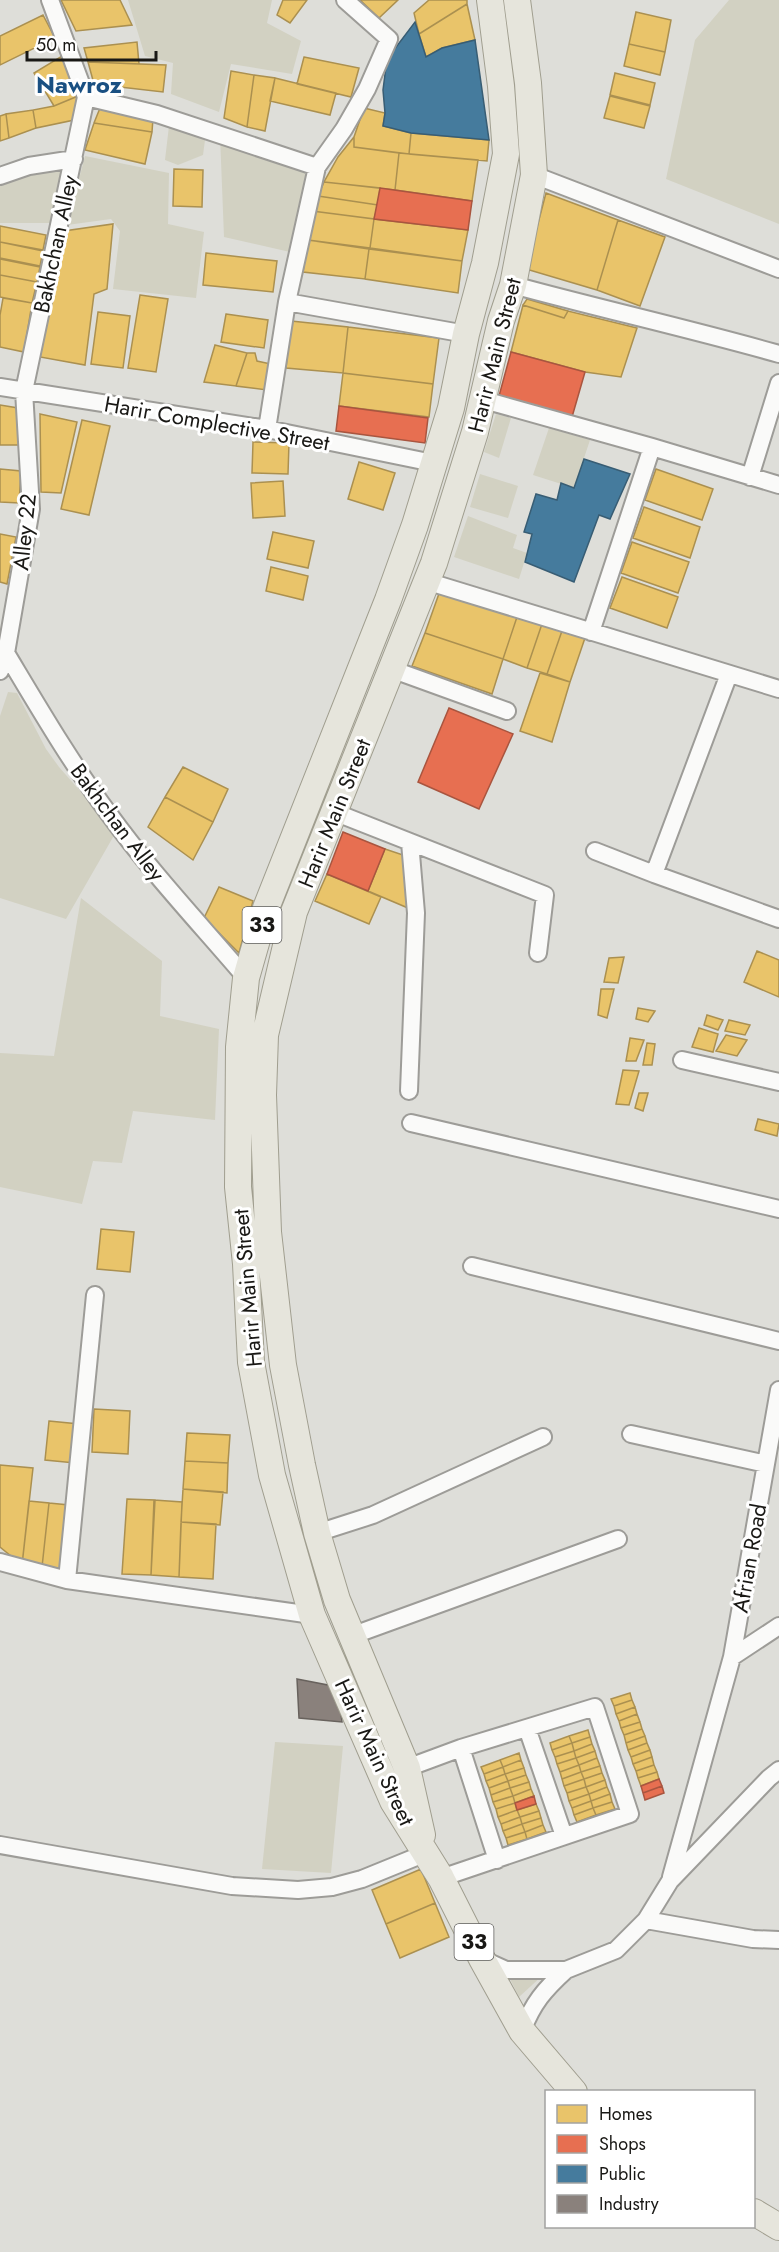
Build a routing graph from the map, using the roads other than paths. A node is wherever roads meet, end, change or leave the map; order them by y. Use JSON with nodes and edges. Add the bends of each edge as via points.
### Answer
{"nodes":[{"id":1,"x":50,"y":0,"type":"edge"},
{"id":2,"x":345,"y":0,"type":"edge"},
{"id":3,"x":517,"y":0,"type":"edge"},
{"id":4,"x":494,"y":1,"type":"edge"},
{"id":5,"x":86,"y":97,"type":"junction"},
{"id":6,"x":74,"y":159,"type":"junction"},
{"id":7,"x":317,"y":167,"type":"junction"},
{"id":8,"x":534,"y":175,"type":"junction"},
{"id":9,"x":0,"y":176,"type":"edge"},
{"id":10,"x":779,"y":269,"type":"edge"},
{"id":11,"x":513,"y":285,"type":"junction"},
{"id":12,"x":287,"y":302,"type":"junction"},
{"id":13,"x":466,"y":334,"type":"junction"},
{"id":14,"x":779,"y":354,"type":"edge"},
{"id":15,"x":779,"y":383,"type":"edge"},
{"id":16,"x":0,"y":387,"type":"edge"},
{"id":17,"x":24,"y":391,"type":"junction"},
{"id":18,"x":484,"y":400,"type":"junction"},
{"id":19,"x":267,"y":429,"type":"junction"},
{"id":20,"x":652,"y":447,"type":"junction"},
{"id":21,"x":433,"y":462,"type":"junction"},
{"id":22,"x":750,"y":477,"type":"junction"},
{"id":23,"x":779,"y":485,"type":"edge"},
{"id":24,"x":404,"y":556,"type":"junction"},
{"id":25,"x":430,"y":572,"type":"junction"},
{"id":26,"x":591,"y":632,"type":"junction"},
{"id":27,"x":6,"y":653,"type":"junction"},
{"id":28,"x":390,"y":669,"type":"junction"},
{"id":29,"x":0,"y":672,"type":"edge"},
{"id":30,"x":729,"y":674,"type":"junction"},
{"id":31,"x":779,"y":689,"type":"edge"},
{"id":32,"x":507,"y":711,"type":"dead end"},
{"id":33,"x":334,"y":812,"type":"junction"},
{"id":34,"x":410,"y":842,"type":"junction"},
{"id":35,"x":595,"y":851,"type":"dead end"},
{"id":36,"x":654,"y":874,"type":"junction"},
{"id":37,"x":779,"y":919,"type":"edge"},
{"id":38,"x":538,"y":953,"type":"dead end"},
{"id":39,"x":246,"y":978,"type":"junction"},
{"id":40,"x":682,"y":1060,"type":"dead end"},
{"id":41,"x":779,"y":1083,"type":"edge"},
{"id":42,"x":409,"y":1091,"type":"dead end"},
{"id":43,"x":411,"y":1123,"type":"dead end"},
{"id":44,"x":779,"y":1209,"type":"edge"},
{"id":45,"x":472,"y":1266,"type":"dead end"},
{"id":46,"x":95,"y":1295,"type":"dead end"},
{"id":47,"x":779,"y":1341,"type":"edge"},
{"id":48,"x":779,"y":1390,"type":"edge"},
{"id":49,"x":631,"y":1434,"type":"dead end"},
{"id":50,"x":543,"y":1437,"type":"dead end"},
{"id":51,"x":766,"y":1464,"type":"junction"},
{"id":52,"x":317,"y":1533,"type":"junction"},
{"id":53,"x":618,"y":1539,"type":"dead end"},
{"id":54,"x":0,"y":1562,"type":"edge"},
{"id":55,"x":67,"y":1580,"type":"junction"},
{"id":56,"x":312,"y":1615,"type":"junction"},
{"id":57,"x":779,"y":1626,"type":"edge"},
{"id":58,"x":351,"y":1636,"type":"junction"},
{"id":59,"x":732,"y":1657,"type":"junction"},
{"id":60,"x":526,"y":1728,"type":"junction"},
{"id":61,"x":460,"y":1748,"type":"junction"},
{"id":62,"x":407,"y":1768,"type":"junction"},
{"id":63,"x":779,"y":1770,"type":"edge"},
{"id":64,"x":564,"y":1836,"type":"junction"},
{"id":65,"x":0,"y":1845,"type":"edge"},
{"id":66,"x":426,"y":1853,"type":"junction"},
{"id":67,"x":496,"y":1860,"type":"junction"},
{"id":68,"x":441,"y":1878,"type":"junction"},
{"id":69,"x":670,"y":1881,"type":"junction"},
{"id":70,"x":646,"y":1920,"type":"junction"},
{"id":71,"x":779,"y":1940,"type":"edge"},
{"id":72,"x":482,"y":1959,"type":"junction"},
{"id":73,"x":566,"y":1970,"type":"junction"},
{"id":74,"x":522,"y":2031,"type":"junction"},
{"id":75,"x":573,"y":2090,"type":"edge"},
{"id":76,"x":755,"y":2213,"type":"edge"},
{"id":77,"x":779,"y":2227,"type":"edge"}],
"edges":[{"from":1,"to":5,"type":"street"},
{"from":2,"to":7,"type":"street","via":[[389,39],[367,89]]},
{"from":3,"to":8,"type":"main road","name":"Harir Main Street","number":"33"},
{"from":4,"to":13,"type":"main road","name":"Harir Main Street","number":"33","via":[[506,154],[485,263]]},
{"from":5,"to":6,"type":"street","name":"Bakhchan Alley"},
{"from":5,"to":7,"type":"street","via":[[157,114]]},
{"from":6,"to":9,"type":"street","via":[[29,166]]},
{"from":6,"to":17,"type":"street","name":"Bakhchan Alley"},
{"from":7,"to":12,"type":"street"},
{"from":8,"to":10,"type":"street"},
{"from":8,"to":11,"type":"main road","name":"Harir Main Street","number":"33"},
{"from":11,"to":14,"type":"street"},
{"from":11,"to":18,"type":"main road","name":"Harir Main Street","number":"33"},
{"from":12,"to":13,"type":"street"},
{"from":12,"to":19,"type":"street"},
{"from":13,"to":21,"type":"main road","name":"Harir Main Street","number":"33","via":[[451,408]]},
{"from":15,"to":22,"type":"street"},
{"from":16,"to":17,"type":"street","name":"Harir Complective Street"},
{"from":17,"to":19,"type":"street","name":"Harir Complective Street"},
{"from":17,"to":27,"type":"street","name":"Alley 22","via":[[31,509]]},
{"from":18,"to":20,"type":"street"},
{"from":18,"to":25,"type":"main road","name":"Harir Main Street","number":"33"},
{"from":19,"to":21,"type":"street","name":"Harir Complective Street"},
{"from":20,"to":22,"type":"street"},
{"from":20,"to":26,"type":"street"},
{"from":21,"to":24,"type":"main road","name":"Harir Main Street","number":"33"},
{"from":22,"to":23,"type":"street"},
{"from":24,"to":25,"type":"main road"},
{"from":24,"to":39,"type":"main road","name":"Harir Main Street","number":"33","via":[[267,908]]},
{"from":25,"to":26,"type":"street"},
{"from":25,"to":28,"type":"main road","name":"Harir Main Street","number":"33"},
{"from":26,"to":30,"type":"street"},
{"from":27,"to":29,"type":"street","name":"Alley 22"},
{"from":27,"to":39,"type":"street","name":"Bakhchan Alley","via":[[56,737],[109,814]]},
{"from":28,"to":32,"type":"street"},
{"from":28,"to":33,"type":"main road","name":"Harir Main Street","number":"33"},
{"from":30,"to":31,"type":"street"},
{"from":30,"to":36,"type":"street"},
{"from":33,"to":34,"type":"street"},
{"from":33,"to":52,"type":"main road","name":"Harir Main Street","number":"33","via":[[294,912],[278,971],[265,1035],[262,1095],[275,1300],[285,1376]]},
{"from":34,"to":38,"type":"street","via":[[545,895]]},
{"from":34,"to":42,"type":"street","via":[[416,913]]},
{"from":35,"to":36,"type":"street"},
{"from":36,"to":37,"type":"street"},
{"from":39,"to":56,"type":"main road","name":"Harir Main Street","number":"33","via":[[238,1047],[238,1177],[251,1362],[272,1475]]},
{"from":40,"to":41,"type":"street"},
{"from":43,"to":44,"type":"street"},
{"from":45,"to":47,"type":"street"},
{"from":46,"to":55,"type":"street"},
{"from":48,"to":51,"type":"street","name":"Afrian Road"},
{"from":49,"to":51,"type":"street"},
{"from":50,"to":52,"type":"street","via":[[373,1515]]},
{"from":51,"to":59,"type":"street","name":"Afrian Road"},
{"from":52,"to":58,"type":"main road","name":"Harir Main Street","number":"33"},
{"from":53,"to":58,"type":"street"},
{"from":54,"to":55,"type":"street"},
{"from":55,"to":56,"type":"street"},
{"from":56,"to":66,"type":"main road","name":"Harir Main Street","number":"33","via":[[393,1801]]},
{"from":57,"to":59,"type":"street"},
{"from":58,"to":62,"type":"main road","name":"Harir Main Street","number":"33"},
{"from":59,"to":69,"type":"street","name":"Afrian Road"},
{"from":60,"to":61,"type":"street"},
{"from":60,"to":64,"type":"street"},
{"from":60,"to":64,"type":"street","via":[[595,1707],[630,1814]]},
{"from":61,"to":62,"type":"street"},
{"from":61,"to":67,"type":"street"},
{"from":62,"to":66,"type":"main road","name":"Harir Main Street","number":"33"},
{"from":63,"to":69,"type":"street"},
{"from":64,"to":67,"type":"street"},
{"from":65,"to":66,"type":"street","via":[[232,1886],[298,1890],[362,1879]]},
{"from":66,"to":68,"type":"main road","number":"33"},
{"from":67,"to":68,"type":"street"},
{"from":68,"to":72,"type":"main road","number":"33"},
{"from":69,"to":70,"type":"street"},
{"from":70,"to":71,"type":"street"},
{"from":70,"to":73,"type":"street","via":[[616,1950]]},
{"from":72,"to":73,"type":"street","via":[[506,1970]]},
{"from":72,"to":74,"type":"main road","number":"33"},
{"from":73,"to":74,"type":"street","via":[[544,1990]]},
{"from":74,"to":75,"type":"main road","number":"33"},
{"from":76,"to":77,"type":"main road"}]}
